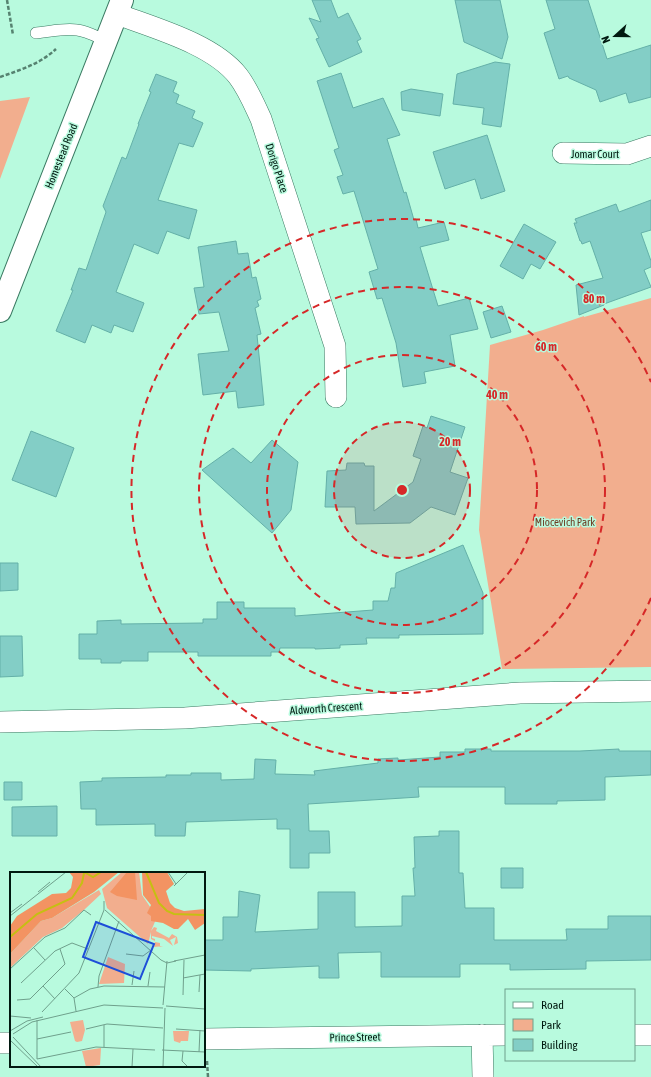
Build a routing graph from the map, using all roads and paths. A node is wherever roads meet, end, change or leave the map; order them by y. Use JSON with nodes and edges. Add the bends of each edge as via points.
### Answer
{"nodes":[{"id":1,"x":7,"y":0,"type":"edge"},
{"id":2,"x":119,"y":7,"type":"edge"},
{"id":3,"x":36,"y":33,"type":"dead end"},
{"id":4,"x":13,"y":35,"type":"dead end"},
{"id":5,"x":106,"y":41,"type":"junction"},
{"id":6,"x":59,"y":46,"type":"dead end"},
{"id":7,"x":0,"y":77,"type":"edge"},
{"id":8,"x":651,"y":146,"type":"edge"},
{"id":9,"x":563,"y":153,"type":"dead end"},
{"id":10,"x":0,"y":311,"type":"edge"},
{"id":11,"x":336,"y":397,"type":"dead end"},
{"id":12,"x":651,"y":691,"type":"edge"},
{"id":13,"x":0,"y":722,"type":"edge"},
{"id":14,"x":482,"y":1035,"type":"junction"},
{"id":15,"x":505,"y":1035,"type":"edge"},
{"id":16,"x":635,"y":1035,"type":"edge"},
{"id":17,"x":651,"y":1035,"type":"edge"},
{"id":18,"x":205,"y":1039,"type":"edge"},
{"id":19,"x":483,"y":1077,"type":"edge"}],
"edges":[{"from":1,"to":4,"type":"path"},
{"from":2,"to":5,"type":"street","name":"Homestead Road"},
{"from":2,"to":11,"type":"street","name":"Dorigo Place","via":[[203,48],[237,76],[251,97],[335,346]]},
{"from":3,"to":5,"type":"lane","via":[[78,30]]},
{"from":5,"to":10,"type":"street","name":"Homestead Road"},
{"from":6,"to":7,"type":"path","via":[[48,57]]},
{"from":8,"to":9,"type":"street","name":"Jomar Court","via":[[627,154]]},
{"from":12,"to":13,"type":"street","name":"Aldworth Crescent","via":[[520,693],[185,718]]},
{"from":14,"to":15,"type":"street","name":"Prince Street"},
{"from":14,"to":18,"type":"street","name":"Prince Street"},
{"from":14,"to":19,"type":"street"},
{"from":16,"to":17,"type":"street"}]}
